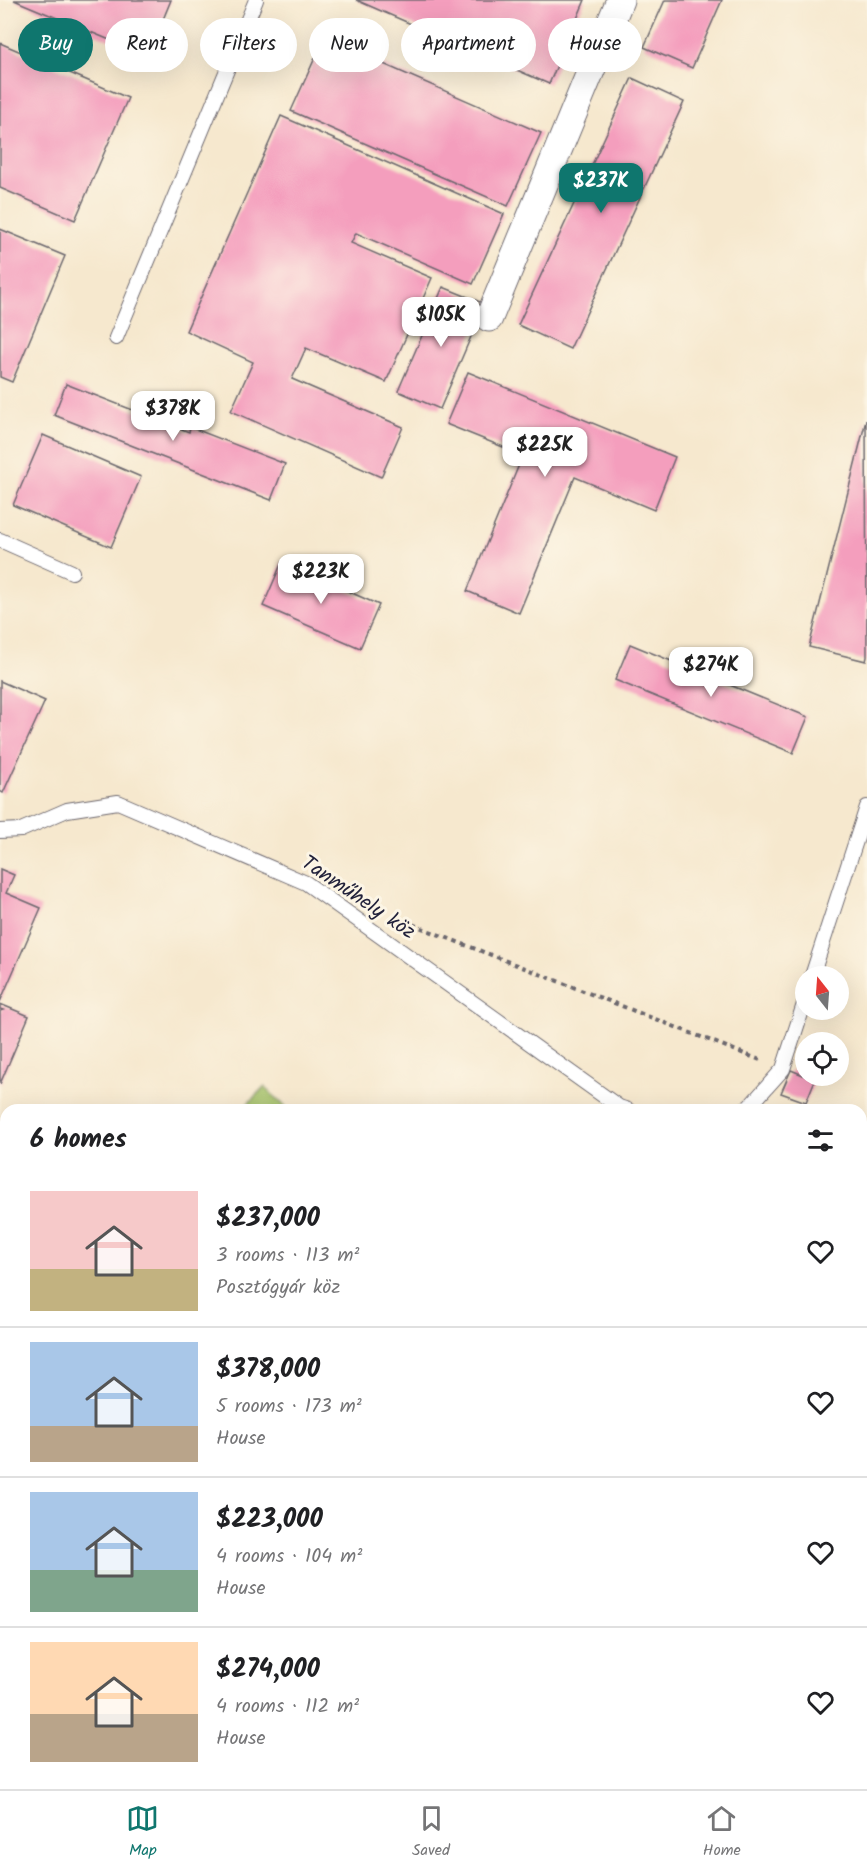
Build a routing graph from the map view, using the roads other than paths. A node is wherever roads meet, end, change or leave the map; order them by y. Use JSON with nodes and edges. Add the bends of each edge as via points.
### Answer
{"nodes":[{"id":1,"x":256,"y":0,"type":"edge"},
{"id":2,"x":620,"y":0,"type":"edge"},
{"id":3,"x":489,"y":318,"type":"dead end"},
{"id":4,"x":116,"y":338,"type":"dead end"},
{"id":5,"x":0,"y":540,"type":"edge"},
{"id":6,"x":72,"y":572,"type":"dead end"},
{"id":7,"x":867,"y":807,"type":"edge"},
{"id":8,"x":0,"y":831,"type":"edge"},
{"id":9,"x":815,"y":966,"type":"edge"},
{"id":10,"x":799,"y":1020,"type":"edge"},
{"id":11,"x":615,"y":1104,"type":"edge"},
{"id":12,"x":752,"y":1104,"type":"edge"}],
"edges":[{"from":1,"to":4,"type":"lane"},
{"from":2,"to":3,"type":"street"},
{"from":5,"to":6,"type":"lane"},
{"from":7,"to":9,"type":"lane"},
{"from":8,"to":11,"type":"lane","name":"Tanműhely köz","via":[[21,830],[67,810],[118,802],[306,883]]},
{"from":10,"to":12,"type":"lane","via":[[783,1069]]}]}
